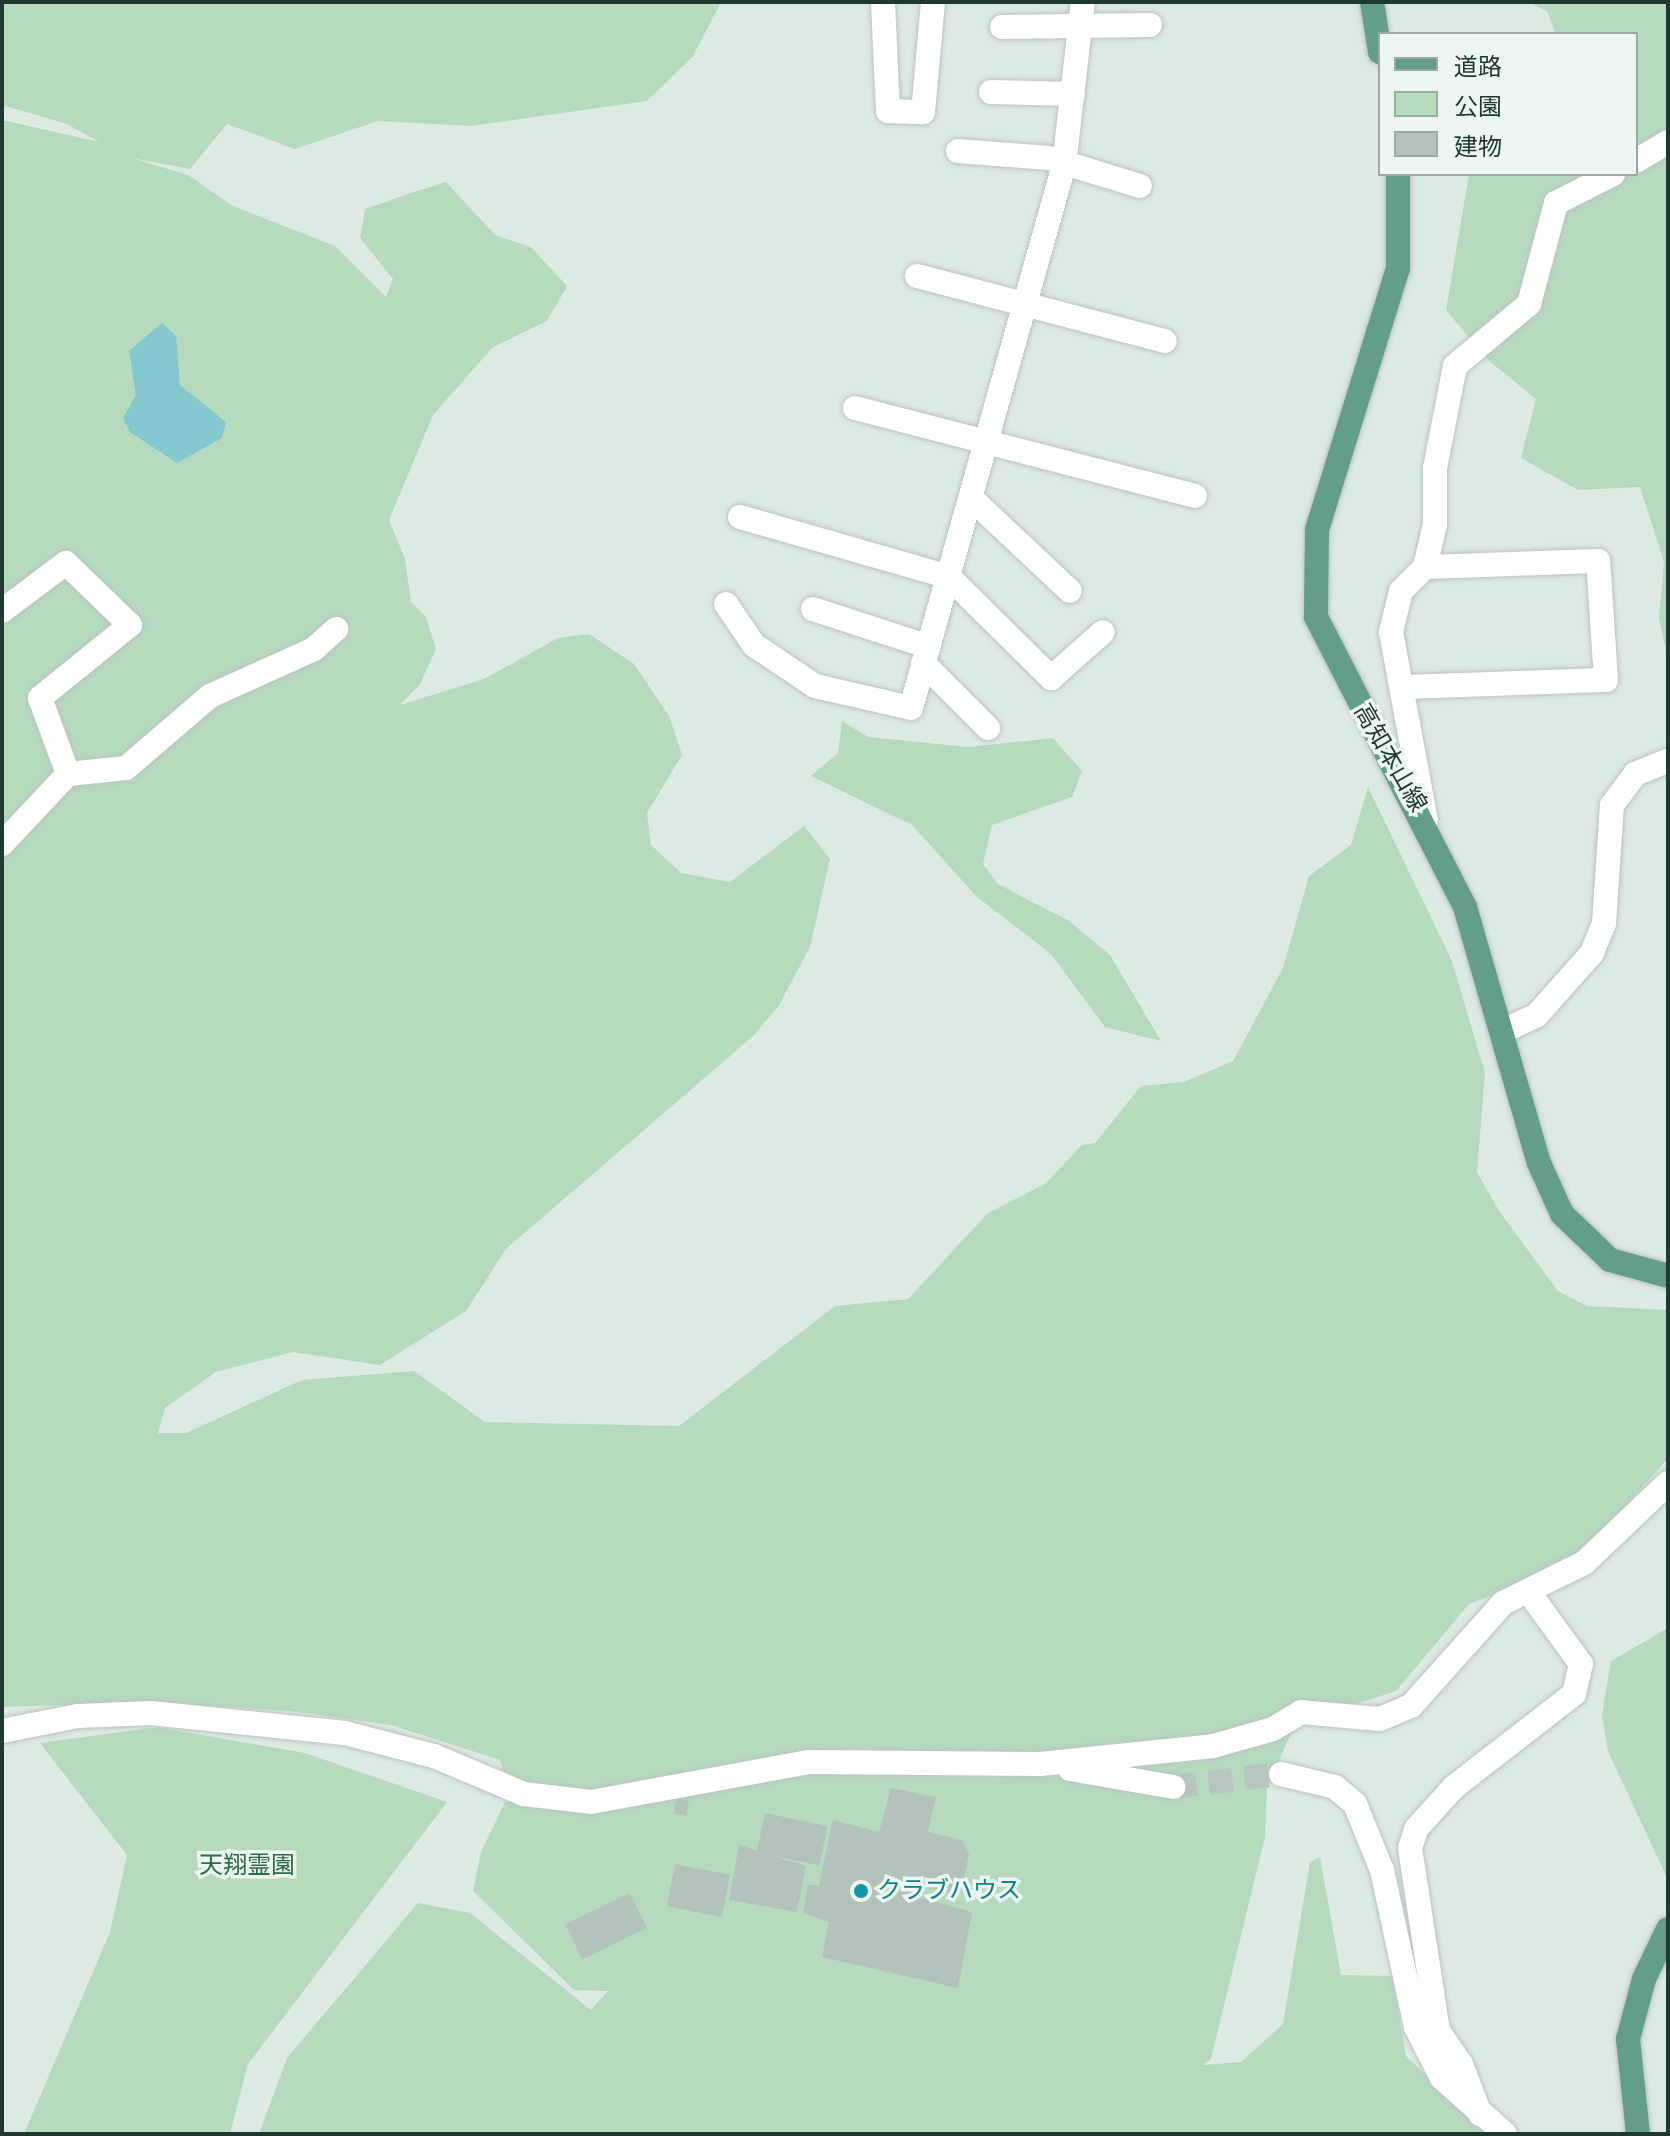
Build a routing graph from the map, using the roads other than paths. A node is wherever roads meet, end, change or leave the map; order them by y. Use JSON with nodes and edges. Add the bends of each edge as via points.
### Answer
{"nodes":[{"id":1,"x":883,"y":2,"type":"edge"},
{"id":2,"x":933,"y":2,"type":"edge"},
{"id":3,"x":1372,"y":2,"type":"edge"},
{"id":4,"x":1082,"y":13,"type":"edge"},
{"id":5,"x":1150,"y":25,"type":"dead end"},
{"id":6,"x":1002,"y":27,"type":"dead end"},
{"id":7,"x":1378,"y":40,"type":"edge"},
{"id":8,"x":991,"y":92,"type":"dead end"},
{"id":9,"x":1073,"y":94,"type":"junction"},
{"id":10,"x":1668,"y":142,"type":"edge"},
{"id":11,"x":958,"y":151,"type":"dead end"},
{"id":12,"x":1638,"y":160,"type":"edge"},
{"id":13,"x":1064,"y":165,"type":"junction"},
{"id":14,"x":1398,"y":176,"type":"edge"},
{"id":15,"x":1609,"y":176,"type":"edge"},
{"id":16,"x":1140,"y":186,"type":"dead end"},
{"id":17,"x":917,"y":276,"type":"dead end"},
{"id":18,"x":1028,"y":304,"type":"junction"},
{"id":19,"x":1165,"y":341,"type":"dead end"},
{"id":20,"x":855,"y":408,"type":"dead end"},
{"id":21,"x":987,"y":445,"type":"junction"},
{"id":22,"x":1195,"y":496,"type":"dead end"},
{"id":23,"x":972,"y":499,"type":"junction"},
{"id":24,"x":740,"y":517,"type":"dead end"},
{"id":25,"x":1425,"y":567,"type":"junction"},
{"id":26,"x":949,"y":577,"type":"junction"},
{"id":27,"x":1070,"y":591,"type":"dead end"},
{"id":28,"x":726,"y":604,"type":"dead end"},
{"id":29,"x":813,"y":609,"type":"dead end"},
{"id":30,"x":2,"y":611,"type":"edge"},
{"id":31,"x":336,"y":629,"type":"dead end"},
{"id":32,"x":1103,"y":632,"type":"dead end"},
{"id":33,"x":925,"y":654,"type":"junction"},
{"id":34,"x":1403,"y":687,"type":"junction"},
{"id":35,"x":988,"y":728,"type":"dead end"},
{"id":36,"x":1668,"y":761,"type":"edge"},
{"id":37,"x":68,"y":774,"type":"junction"},
{"id":38,"x":1426,"y":821,"type":"junction"},
{"id":39,"x":2,"y":844,"type":"edge"},
{"id":40,"x":1501,"y":1032,"type":"junction"},
{"id":41,"x":1668,"y":1276,"type":"edge"},
{"id":42,"x":1668,"y":1483,"type":"edge"},
{"id":43,"x":1528,"y":1591,"type":"junction"},
{"id":44,"x":2,"y":1731,"type":"edge"},
{"id":45,"x":1040,"y":1764,"type":"junction"},
{"id":46,"x":1281,"y":1774,"type":"tunnel mouth"},
{"id":47,"x":1173,"y":1787,"type":"tunnel mouth"},
{"id":48,"x":1668,"y":1929,"type":"edge"},
{"id":49,"x":1480,"y":2114,"type":"junction"},
{"id":50,"x":1505,"y":2134,"type":"edge"},
{"id":51,"x":1638,"y":2134,"type":"edge"}],
"edges":[{"from":1,"to":2,"type":"street","via":[[888,111],[923,112]]},
{"from":3,"to":7,"type":"main road"},
{"from":4,"to":5,"type":"street"},
{"from":4,"to":6,"type":"street"},
{"from":4,"to":9,"type":"street"},
{"from":8,"to":9,"type":"street"},
{"from":9,"to":13,"type":"street"},
{"from":10,"to":12,"type":"street"},
{"from":11,"to":13,"type":"street"},
{"from":13,"to":16,"type":"street"},
{"from":13,"to":18,"type":"street"},
{"from":14,"to":38,"type":"main road","name":"高知本山線","via":[[1398,268],[1317,530],[1314,602],[1330,652]]},
{"from":15,"to":25,"type":"street","via":[[1556,203],[1529,304],[1455,366]]},
{"from":17,"to":18,"type":"street"},
{"from":18,"to":19,"type":"street"},
{"from":18,"to":21,"type":"street"},
{"from":20,"to":21,"type":"street"},
{"from":21,"to":22,"type":"street"},
{"from":21,"to":23,"type":"street"},
{"from":23,"to":26,"type":"street"},
{"from":23,"to":27,"type":"street"},
{"from":24,"to":26,"type":"street"},
{"from":25,"to":34,"type":"street","via":[[1401,591],[1391,632]]},
{"from":25,"to":34,"type":"street","via":[[1598,561],[1606,680]]},
{"from":26,"to":32,"type":"street","via":[[1051,678]]},
{"from":26,"to":33,"type":"street"},
{"from":28,"to":33,"type":"street","via":[[754,645],[815,686],[911,708]]},
{"from":29,"to":33,"type":"street"},
{"from":30,"to":37,"type":"street","via":[[66,563],[130,625],[40,698]]},
{"from":31,"to":37,"type":"street","via":[[314,649],[210,696],[126,768]]},
{"from":33,"to":35,"type":"street"},
{"from":34,"to":38,"type":"street"},
{"from":36,"to":40,"type":"street","via":[[1635,774],[1612,805],[1604,924],[1592,953],[1536,1016]]},
{"from":37,"to":39,"type":"street"},
{"from":38,"to":40,"type":"main road","name":"高知本山線","via":[[1465,907]]},
{"from":40,"to":41,"type":"main road","name":"高知本山線","via":[[1562,1214],[1610,1260]]},
{"from":42,"to":43,"type":"street","via":[[1584,1563]]},
{"from":43,"to":45,"type":"street","via":[[1478,1625],[1411,1706],[1380,1719],[1319,1708],[1213,1746]]},
{"from":43,"to":49,"type":"street","via":[[1581,1664],[1574,1694],[1454,1787],[1416,1829],[1410,1848],[1438,2031],[1461,2064]]},
{"from":44,"to":45,"type":"street","via":[[78,1716],[151,1713],[345,1733],[434,1756],[524,1794],[591,1802],[809,1762]]},
{"from":45,"to":47,"type":"street"},
{"from":46,"to":49,"type":"street","via":[[1335,1787],[1355,1804],[1382,1870],[1416,2027],[1442,2078]]},
{"from":48,"to":51,"type":"main road","via":[[1644,1979],[1628,2039]]},
{"from":49,"to":50,"type":"street"}]}
